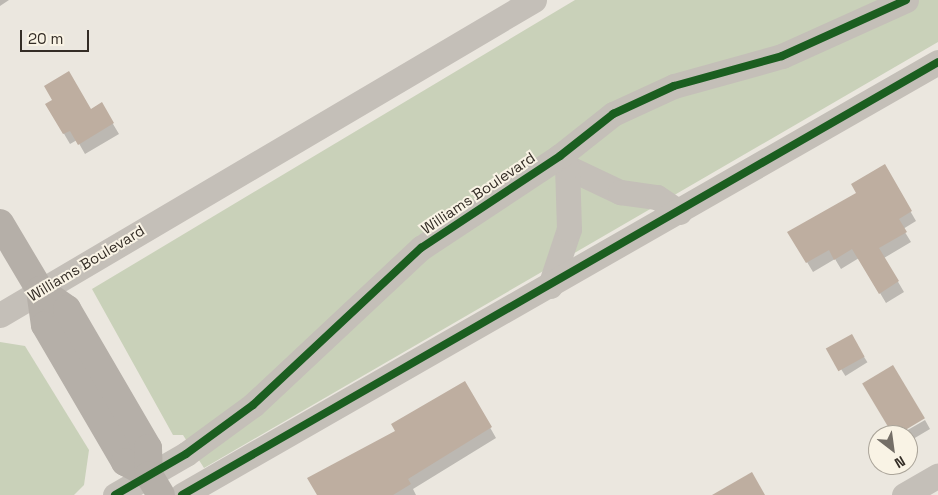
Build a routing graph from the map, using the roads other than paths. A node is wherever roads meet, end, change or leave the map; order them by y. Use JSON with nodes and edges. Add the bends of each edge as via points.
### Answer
{"nodes":[{"id":1,"x":534,"y":0,"type":"edge"},
{"id":2,"x":906,"y":0,"type":"edge"},
{"id":3,"x":938,"y":62,"type":"edge"},
{"id":4,"x":563,"y":161,"type":"junction"},
{"id":5,"x":679,"y":212,"type":"junction"},
{"id":6,"x":0,"y":223,"type":"edge"},
{"id":7,"x":550,"y":286,"type":"junction"},
{"id":8,"x":40,"y":290,"type":"junction"},
{"id":9,"x":0,"y":315,"type":"edge"},
{"id":10,"x":938,"y":475,"type":"edge"},
{"id":11,"x":155,"y":485,"type":"edge"},
{"id":12,"x":115,"y":495,"type":"edge"},
{"id":13,"x":182,"y":495,"type":"edge"},
{"id":14,"x":904,"y":495,"type":"edge"}],
"edges":[{"from":1,"to":8,"type":"street","name":"Williams Boulevard"},
{"from":2,"to":4,"type":"street","name":"Williams Boulevard","via":[[782,56],[674,86],[613,114]]},
{"from":3,"to":5,"type":"street"},
{"from":4,"to":5,"type":"street","via":[[620,192],[657,197]]},
{"from":4,"to":7,"type":"street","via":[[569,229]]},
{"from":4,"to":11,"type":"street","name":"Williams Boulevard","via":[[421,248],[253,405]]},
{"from":5,"to":7,"type":"street"},
{"from":6,"to":8,"type":"main road"},
{"from":7,"to":13,"type":"street"},
{"from":8,"to":9,"type":"street","name":"Williams Boulevard"},
{"from":8,"to":11,"type":"main road","via":[[45,325],[125,462]]},
{"from":10,"to":14,"type":"street"},
{"from":11,"to":12,"type":"street","name":"Williams Boulevard"}]}
